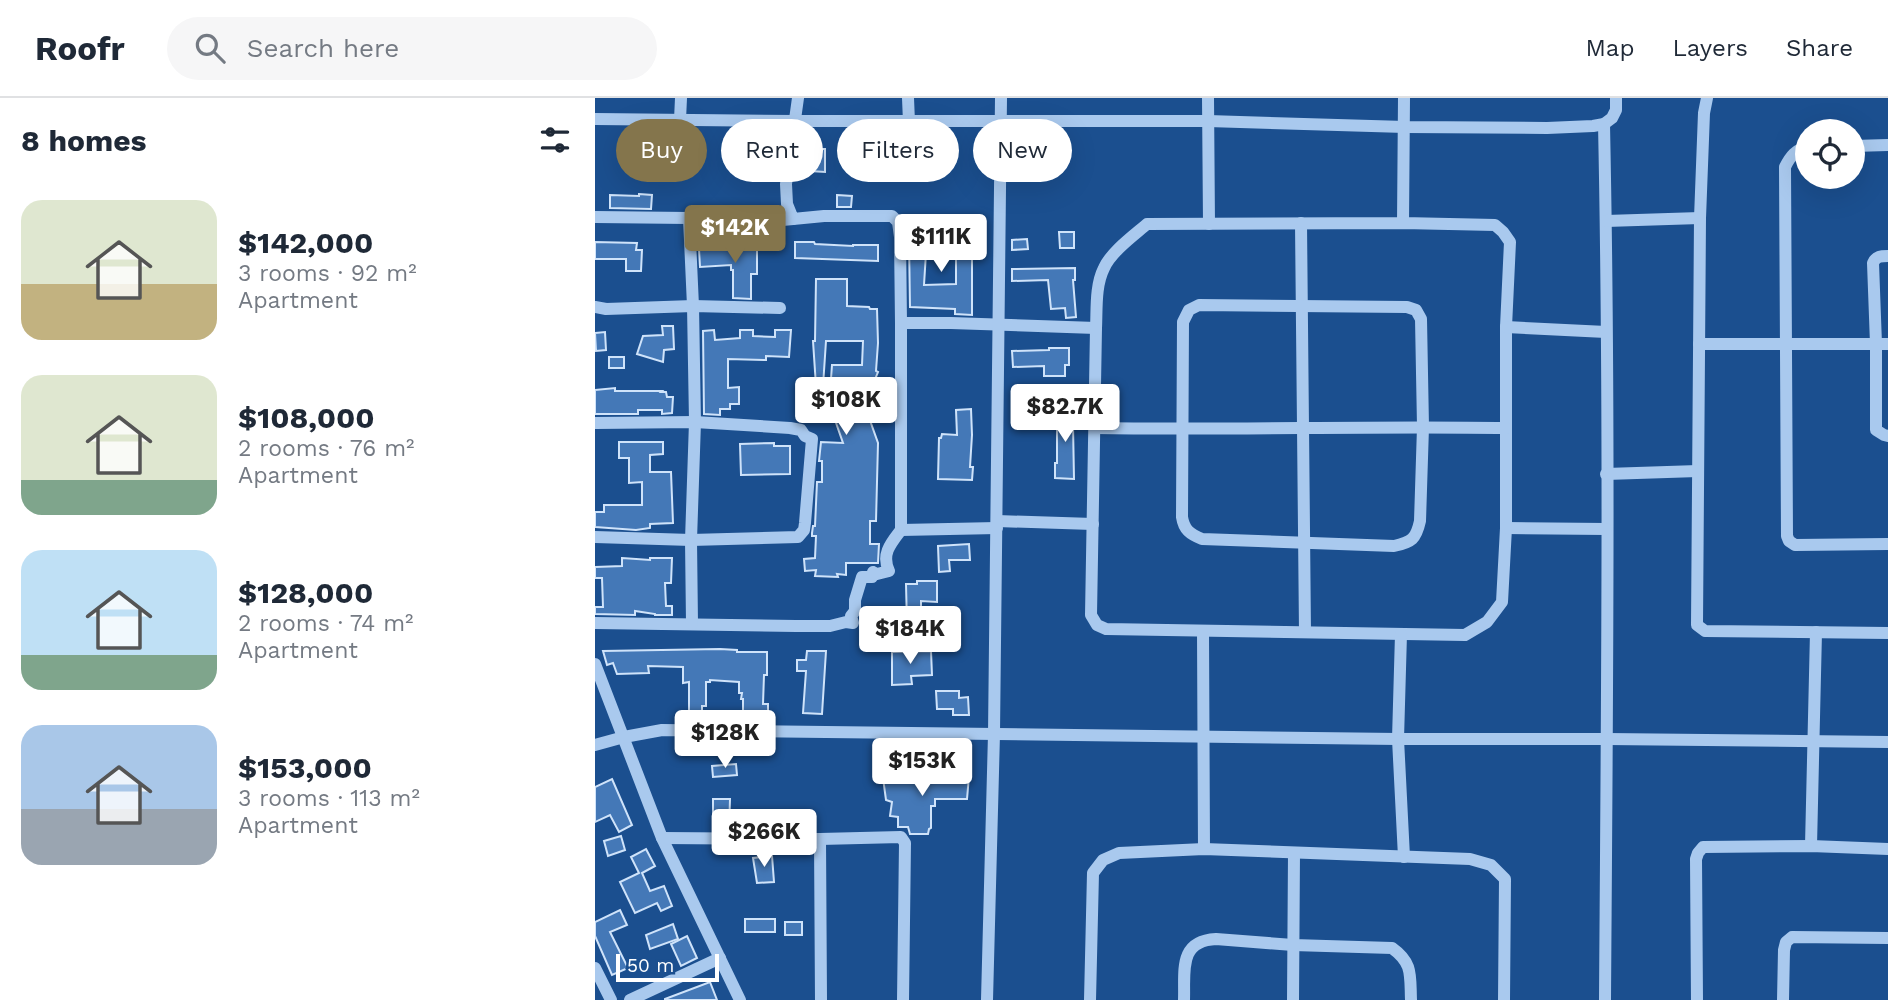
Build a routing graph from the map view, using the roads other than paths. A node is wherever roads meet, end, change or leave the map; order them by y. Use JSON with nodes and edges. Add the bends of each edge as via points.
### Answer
{"nodes":[{"id":1,"x":681,"y":98,"type":"edge"},
{"id":2,"x":798,"y":98,"type":"edge"},
{"id":3,"x":908,"y":98,"type":"edge"},
{"id":4,"x":1002,"y":98,"type":"edge"},
{"id":5,"x":1209,"y":98,"type":"edge"},
{"id":6,"x":1404,"y":98,"type":"edge"},
{"id":7,"x":1616,"y":98,"type":"edge"},
{"id":8,"x":1707,"y":98,"type":"edge"},
{"id":9,"x":595,"y":119,"type":"edge"},
{"id":10,"x":616,"y":119,"type":"edge"},
{"id":11,"x":680,"y":119,"type":"edge"},
{"id":12,"x":796,"y":119,"type":"edge"},
{"id":13,"x":909,"y":119,"type":"edge"},
{"id":14,"x":1001,"y":119,"type":"edge"},
{"id":15,"x":1072,"y":121,"type":"edge"},
{"id":16,"x":1208,"y":121,"type":"junction"},
{"id":17,"x":1604,"y":124,"type":"junction"},
{"id":18,"x":1405,"y":127,"type":"junction"},
{"id":19,"x":1888,"y":145,"type":"edge"},
{"id":20,"x":1865,"y":146,"type":"edge"},
{"id":21,"x":1795,"y":153,"type":"edge"},
{"id":22,"x":786,"y":182,"type":"edge"},
{"id":23,"x":1000,"y":182,"type":"edge"},
{"id":24,"x":595,"y":217,"type":"edge"},
{"id":25,"x":689,"y":218,"type":"junction"},
{"id":26,"x":1700,"y":218,"type":"junction"},
{"id":27,"x":793,"y":219,"type":"junction"},
{"id":28,"x":1606,"y":220,"type":"junction"},
{"id":29,"x":1301,"y":223,"type":"junction"},
{"id":30,"x":1403,"y":223,"type":"junction"},
{"id":31,"x":1209,"y":224,"type":"junction"},
{"id":32,"x":1888,"y":256,"type":"edge"},
{"id":33,"x":1301,"y":305,"type":"junction"},
{"id":34,"x":694,"y":306,"type":"junction"},
{"id":35,"x":595,"y":307,"type":"edge"},
{"id":36,"x":780,"y":308,"type":"dead end"},
{"id":37,"x":901,"y":323,"type":"junction"},
{"id":38,"x":999,"y":324,"type":"junction"},
{"id":39,"x":1506,"y":327,"type":"junction"},
{"id":40,"x":1095,"y":328,"type":"junction"},
{"id":41,"x":1606,"y":332,"type":"junction"},
{"id":42,"x":1699,"y":344,"type":"junction"},
{"id":43,"x":1785,"y":344,"type":"junction"},
{"id":44,"x":1882,"y":344,"type":"edge"},
{"id":45,"x":695,"y":422,"type":"junction"},
{"id":46,"x":595,"y":423,"type":"edge"},
{"id":47,"x":1423,"y":427,"type":"junction"},
{"id":48,"x":1095,"y":428,"type":"junction"},
{"id":49,"x":1303,"y":428,"type":"junction"},
{"id":50,"x":1506,"y":428,"type":"junction"},
{"id":51,"x":1183,"y":429,"type":"junction"},
{"id":52,"x":1888,"y":436,"type":"edge"},
{"id":53,"x":1698,"y":471,"type":"junction"},
{"id":54,"x":1606,"y":474,"type":"junction"},
{"id":55,"x":1093,"y":524,"type":"junction"},
{"id":56,"x":997,"y":525,"type":"junction"},
{"id":57,"x":1506,"y":528,"type":"junction"},
{"id":58,"x":1606,"y":529,"type":"junction"},
{"id":59,"x":901,"y":530,"type":"junction"},
{"id":60,"x":595,"y":537,"type":"edge"},
{"id":61,"x":691,"y":540,"type":"junction"},
{"id":62,"x":1305,"y":542,"type":"junction"},
{"id":63,"x":1888,"y":544,"type":"edge"},
{"id":64,"x":595,"y":623,"type":"edge"},
{"id":65,"x":692,"y":624,"type":"junction"},
{"id":66,"x":1203,"y":632,"type":"junction"},
{"id":67,"x":1305,"y":632,"type":"junction"},
{"id":68,"x":1816,"y":632,"type":"junction"},
{"id":69,"x":1888,"y":633,"type":"edge"},
{"id":70,"x":1401,"y":634,"type":"junction"},
{"id":71,"x":595,"y":664,"type":"edge"},
{"id":72,"x":994,"y":734,"type":"junction"},
{"id":73,"x":1203,"y":736,"type":"junction"},
{"id":74,"x":624,"y":737,"type":"junction"},
{"id":75,"x":1607,"y":738,"type":"junction"},
{"id":76,"x":1398,"y":739,"type":"junction"},
{"id":77,"x":1814,"y":741,"type":"junction"},
{"id":78,"x":1888,"y":742,"type":"edge"},
{"id":79,"x":595,"y":745,"type":"edge"},
{"id":80,"x":662,"y":838,"type":"junction"},
{"id":81,"x":820,"y":839,"type":"junction"},
{"id":82,"x":1811,"y":846,"type":"junction"},
{"id":83,"x":1204,"y":849,"type":"junction"},
{"id":84,"x":1888,"y":849,"type":"edge"},
{"id":85,"x":1294,"y":853,"type":"junction"},
{"id":86,"x":1404,"y":857,"type":"junction"},
{"id":87,"x":1888,"y":939,"type":"edge"},
{"id":88,"x":1293,"y":945,"type":"junction"},
{"id":89,"x":720,"y":958,"type":"junction"},
{"id":90,"x":595,"y":968,"type":"edge"},
{"id":91,"x":611,"y":1000,"type":"edge"},
{"id":92,"x":630,"y":1000,"type":"edge"},
{"id":93,"x":740,"y":1000,"type":"edge"},
{"id":94,"x":821,"y":1000,"type":"edge"},
{"id":95,"x":903,"y":1000,"type":"edge"},
{"id":96,"x":987,"y":1000,"type":"edge"},
{"id":97,"x":1090,"y":1000,"type":"edge"},
{"id":98,"x":1184,"y":1000,"type":"edge"},
{"id":99,"x":1293,"y":1000,"type":"edge"},
{"id":100,"x":1411,"y":1000,"type":"edge"},
{"id":101,"x":1504,"y":1000,"type":"edge"},
{"id":102,"x":1605,"y":1000,"type":"edge"},
{"id":103,"x":1697,"y":1000,"type":"edge"},
{"id":104,"x":1783,"y":1000,"type":"edge"}],
"edges":[{"from":1,"to":11,"type":"street"},
{"from":2,"to":12,"type":"street"},
{"from":3,"to":13,"type":"street"},
{"from":4,"to":14,"type":"street"},
{"from":5,"to":16,"type":"street"},
{"from":6,"to":18,"type":"street"},
{"from":7,"to":17,"type":"street","via":[[1616,110]]},
{"from":8,"to":26,"type":"street"},
{"from":9,"to":10,"type":"street"},
{"from":15,"to":16,"type":"street"},
{"from":16,"to":18,"type":"street"},
{"from":16,"to":31,"type":"street"},
{"from":17,"to":18,"type":"street"},
{"from":17,"to":28,"type":"street"},
{"from":18,"to":30,"type":"street"},
{"from":19,"to":20,"type":"street"},
{"from":21,"to":43,"type":"street","via":[[1785,167]]},
{"from":22,"to":27,"type":"street"},
{"from":23,"to":38,"type":"street"},
{"from":24,"to":25,"type":"street"},
{"from":25,"to":27,"type":"street","via":[[714,218],[730,225]]},
{"from":25,"to":34,"type":"street"},
{"from":26,"to":28,"type":"street"},
{"from":26,"to":42,"type":"street"},
{"from":27,"to":37,"type":"street","via":[[896,219],[901,237]]},
{"from":28,"to":41,"type":"street"},
{"from":29,"to":30,"type":"street"},
{"from":29,"to":31,"type":"street"},
{"from":29,"to":33,"type":"street"},
{"from":30,"to":39,"type":"street","via":[[1496,225],[1503,232],[1510,242]]},
{"from":31,"to":40,"type":"street","via":[[1146,224],[1104,267]]},
{"from":32,"to":44,"type":"street","via":[[1879,256],[1873,263]]},
{"from":33,"to":47,"type":"street","via":[[1416,310],[1422,319]]},
{"from":33,"to":49,"type":"street"},
{"from":33,"to":51,"type":"street","via":[[1199,306],[1189,310],[1183,322]]},
{"from":34,"to":35,"type":"street"},
{"from":34,"to":36,"type":"street"},
{"from":34,"to":45,"type":"street"},
{"from":37,"to":38,"type":"street"},
{"from":37,"to":59,"type":"street"},
{"from":38,"to":40,"type":"street"},
{"from":38,"to":56,"type":"street"},
{"from":39,"to":41,"type":"street"},
{"from":39,"to":50,"type":"street"},
{"from":40,"to":48,"type":"street"},
{"from":41,"to":54,"type":"street"},
{"from":42,"to":43,"type":"street"},
{"from":42,"to":53,"type":"street"},
{"from":43,"to":44,"type":"street"},
{"from":43,"to":63,"type":"street","via":[[1789,541],[1795,545]]},
{"from":44,"to":52,"type":"street","via":[[1876,430]]},
{"from":45,"to":46,"type":"street"},
{"from":45,"to":61,"type":"street"},
{"from":45,"to":61,"type":"street","via":[[789,428],[812,439],[805,523],[798,537]]},
{"from":47,"to":49,"type":"street"},
{"from":47,"to":50,"type":"street"},
{"from":47,"to":62,"type":"street","via":[[1420,521],[1409,543]]},
{"from":48,"to":51,"type":"street"},
{"from":48,"to":55,"type":"street"},
{"from":49,"to":51,"type":"street"},
{"from":49,"to":62,"type":"street"},
{"from":50,"to":57,"type":"street"},
{"from":51,"to":62,"type":"street","via":[[1182,517],[1190,534],[1202,539]]},
{"from":53,"to":54,"type":"street"},
{"from":53,"to":68,"type":"street","via":[[1697,625],[1705,631]]},
{"from":54,"to":58,"type":"street"},
{"from":55,"to":56,"type":"street"},
{"from":55,"to":66,"type":"street","via":[[1091,615],[1097,625]]},
{"from":56,"to":59,"type":"street"},
{"from":56,"to":72,"type":"street"},
{"from":57,"to":58,"type":"street"},
{"from":57,"to":70,"type":"street","via":[[1502,602],[1487,622],[1465,635]]},
{"from":58,"to":75,"type":"street"},
{"from":59,"to":65,"type":"street","via":[[885,555],[889,571],[862,578],[853,622],[830,626]]},
{"from":60,"to":61,"type":"street"},
{"from":61,"to":65,"type":"street"},
{"from":62,"to":67,"type":"street"},
{"from":64,"to":65,"type":"street"},
{"from":66,"to":67,"type":"street"},
{"from":66,"to":73,"type":"street"},
{"from":67,"to":70,"type":"street"},
{"from":68,"to":69,"type":"street"},
{"from":68,"to":77,"type":"street"},
{"from":70,"to":76,"type":"street"},
{"from":71,"to":74,"type":"street"},
{"from":72,"to":73,"type":"street"},
{"from":72,"to":74,"type":"street","via":[[662,730]]},
{"from":72,"to":96,"type":"street"},
{"from":73,"to":76,"type":"street"},
{"from":73,"to":83,"type":"street"},
{"from":74,"to":79,"type":"street"},
{"from":74,"to":80,"type":"street"},
{"from":75,"to":76,"type":"street"},
{"from":75,"to":77,"type":"street"},
{"from":75,"to":102,"type":"street"},
{"from":76,"to":86,"type":"street"},
{"from":77,"to":78,"type":"street"},
{"from":77,"to":82,"type":"street"},
{"from":80,"to":81,"type":"street"},
{"from":80,"to":89,"type":"street"},
{"from":81,"to":94,"type":"street"},
{"from":81,"to":95,"type":"street","via":[[897,835],[904,839]]},
{"from":82,"to":84,"type":"street"},
{"from":82,"to":103,"type":"street","via":[[1703,847],[1698,853]]},
{"from":83,"to":85,"type":"street"},
{"from":83,"to":97,"type":"street","via":[[1118,853],[1103,860],[1093,873]]},
{"from":85,"to":86,"type":"street"},
{"from":85,"to":88,"type":"street"},
{"from":86,"to":101,"type":"street","via":[[1470,859],[1490,865],[1504,879]]},
{"from":87,"to":104,"type":"street","via":[[1793,937],[1784,950]]},
{"from":88,"to":98,"type":"street","via":[[1205,940],[1193,946],[1185,960]]},
{"from":88,"to":99,"type":"street"},
{"from":88,"to":100,"type":"street","via":[[1392,947],[1410,971]]},
{"from":89,"to":92,"type":"street"},
{"from":89,"to":93,"type":"street"},
{"from":90,"to":91,"type":"street"}]}
